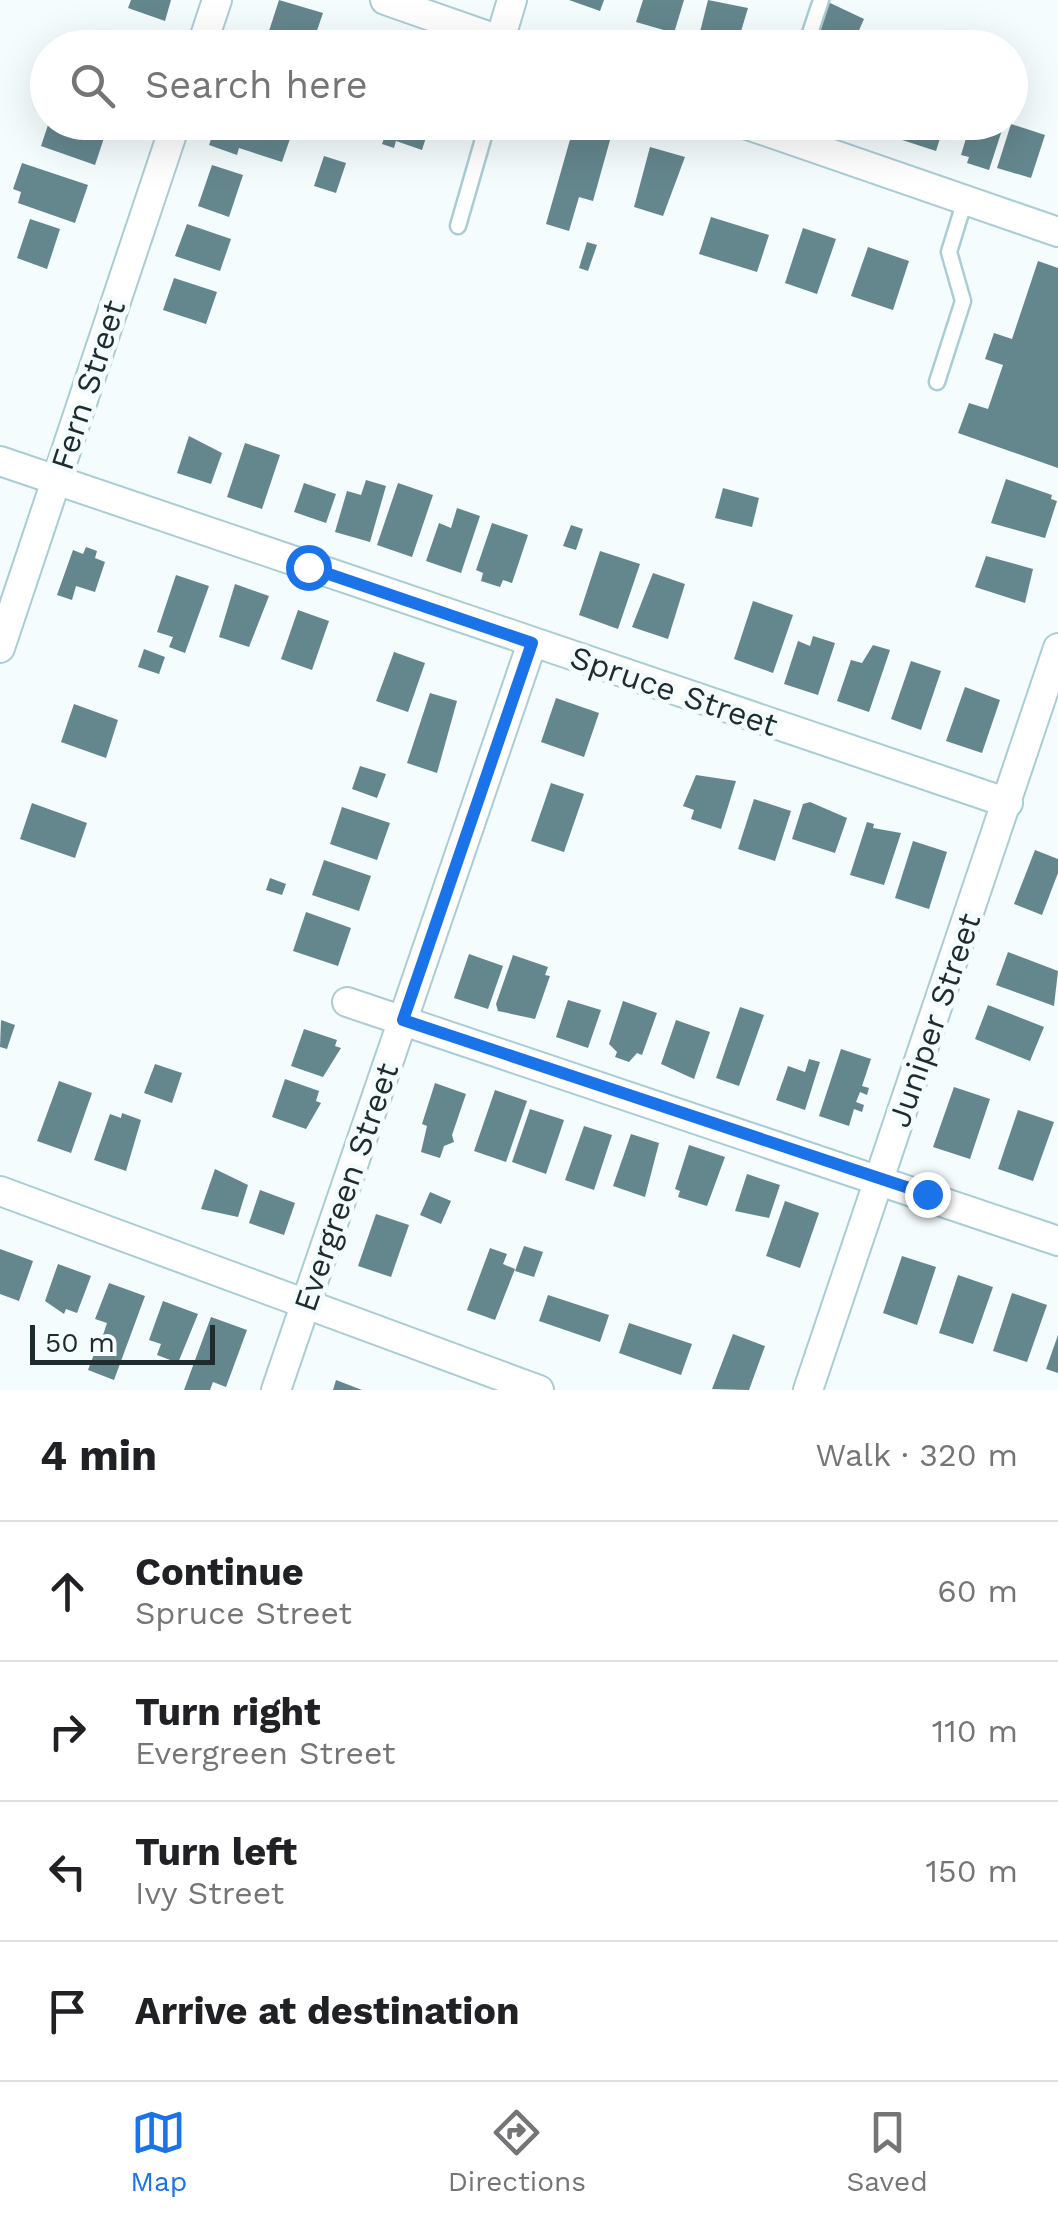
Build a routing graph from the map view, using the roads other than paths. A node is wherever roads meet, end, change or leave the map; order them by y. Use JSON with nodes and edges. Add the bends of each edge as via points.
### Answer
{"nodes":[{"id":1,"x":217,"y":0,"type":"edge"},
{"id":2,"x":385,"y":0,"type":"edge"},
{"id":3,"x":512,"y":0,"type":"edge"},
{"id":4,"x":821,"y":0,"type":"edge"},
{"id":5,"x":207,"y":30,"type":"edge"},
{"id":6,"x":468,"y":30,"type":"edge"},
{"id":7,"x":511,"y":30,"type":"edge"},
{"id":8,"x":811,"y":30,"type":"edge"},
{"id":9,"x":170,"y":140,"type":"edge"},
{"id":10,"x":483,"y":140,"type":"edge"},
{"id":11,"x":809,"y":140,"type":"edge"},
{"id":12,"x":964,"y":200,"type":"junction"},
{"id":13,"x":458,"y":226,"type":"dead end"},
{"id":14,"x":1058,"y":232,"type":"edge"},
{"id":15,"x":937,"y":382,"type":"dead end"},
{"id":16,"x":0,"y":461,"type":"edge"},
{"id":17,"x":56,"y":480,"type":"junction"},
{"id":18,"x":532,"y":643,"type":"junction"},
{"id":19,"x":0,"y":648,"type":"edge"},
{"id":20,"x":1058,"y":648,"type":"edge"},
{"id":21,"x":1008,"y":803,"type":"junction"},
{"id":22,"x":347,"y":1002,"type":"dead end"},
{"id":23,"x":403,"y":1020,"type":"junction"},
{"id":24,"x":880,"y":1178,"type":"junction"},
{"id":25,"x":0,"y":1191,"type":"edge"},
{"id":26,"x":1058,"y":1241,"type":"edge"},
{"id":27,"x":306,"y":1304,"type":"junction"},
{"id":28,"x":276,"y":1390,"type":"edge"},
{"id":29,"x":538,"y":1390,"type":"edge"},
{"id":30,"x":808,"y":1390,"type":"edge"}],
"edges":[{"from":1,"to":5,"type":"street"},
{"from":2,"to":6,"type":"street"},
{"from":3,"to":7,"type":"street"},
{"from":4,"to":8,"type":"lane"},
{"from":9,"to":17,"type":"street","name":"Fern Street"},
{"from":10,"to":13,"type":"lane"},
{"from":11,"to":12,"type":"street"},
{"from":12,"to":14,"type":"street"},
{"from":12,"to":15,"type":"lane","via":[[950,252],[963,301]]},
{"from":16,"to":17,"type":"street","name":"Spruce Street"},
{"from":17,"to":18,"type":"street","name":"Spruce Street"},
{"from":17,"to":19,"type":"street","name":"Fern Street"},
{"from":18,"to":21,"type":"street","name":"Spruce Street"},
{"from":18,"to":23,"type":"street","name":"Evergreen Street"},
{"from":20,"to":21,"type":"street","name":"Juniper Street"},
{"from":21,"to":24,"type":"street","name":"Juniper Street"},
{"from":22,"to":23,"type":"street"},
{"from":23,"to":24,"type":"street"},
{"from":23,"to":27,"type":"street","name":"Evergreen Street"},
{"from":24,"to":26,"type":"street"},
{"from":24,"to":30,"type":"street","name":"Juniper Street"},
{"from":25,"to":27,"type":"street"},
{"from":27,"to":28,"type":"street","name":"Evergreen Street"},
{"from":27,"to":29,"type":"street"}]}
